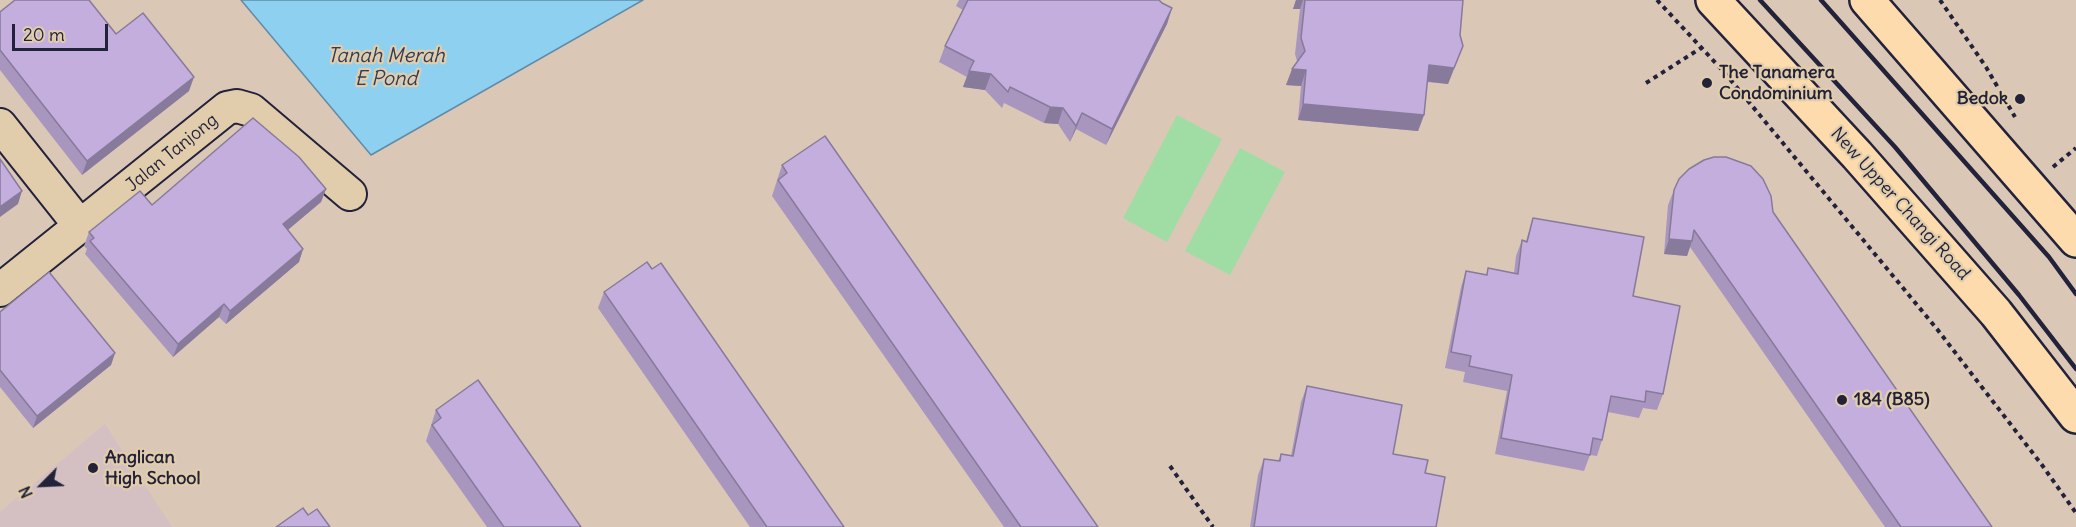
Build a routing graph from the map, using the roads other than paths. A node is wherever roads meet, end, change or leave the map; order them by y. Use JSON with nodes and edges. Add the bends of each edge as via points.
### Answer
{"nodes":[{"id":1,"x":1713,"y":0,"type":"edge"},
{"id":2,"x":1867,"y":0,"type":"edge"},
{"id":3,"x":0,"y":125,"type":"edge"},
{"id":4,"x":350,"y":194,"type":"dead end"},
{"id":5,"x":81,"y":226,"type":"junction"},
{"id":6,"x":2076,"y":240,"type":"edge"},
{"id":7,"x":0,"y":290,"type":"edge"},
{"id":8,"x":2076,"y":416,"type":"edge"}],
"edges":[{"from":1,"to":8,"type":"main road","name":"New Upper Changi Road","via":[[1996,313]]},
{"from":2,"to":6,"type":"main road"},
{"from":3,"to":5,"type":"street"},
{"from":4,"to":5,"type":"street","name":"Jalan Tanjong","via":[[251,110],[237,106],[227,108]]},
{"from":5,"to":7,"type":"street","name":"Jalan Tanjong"}]}
